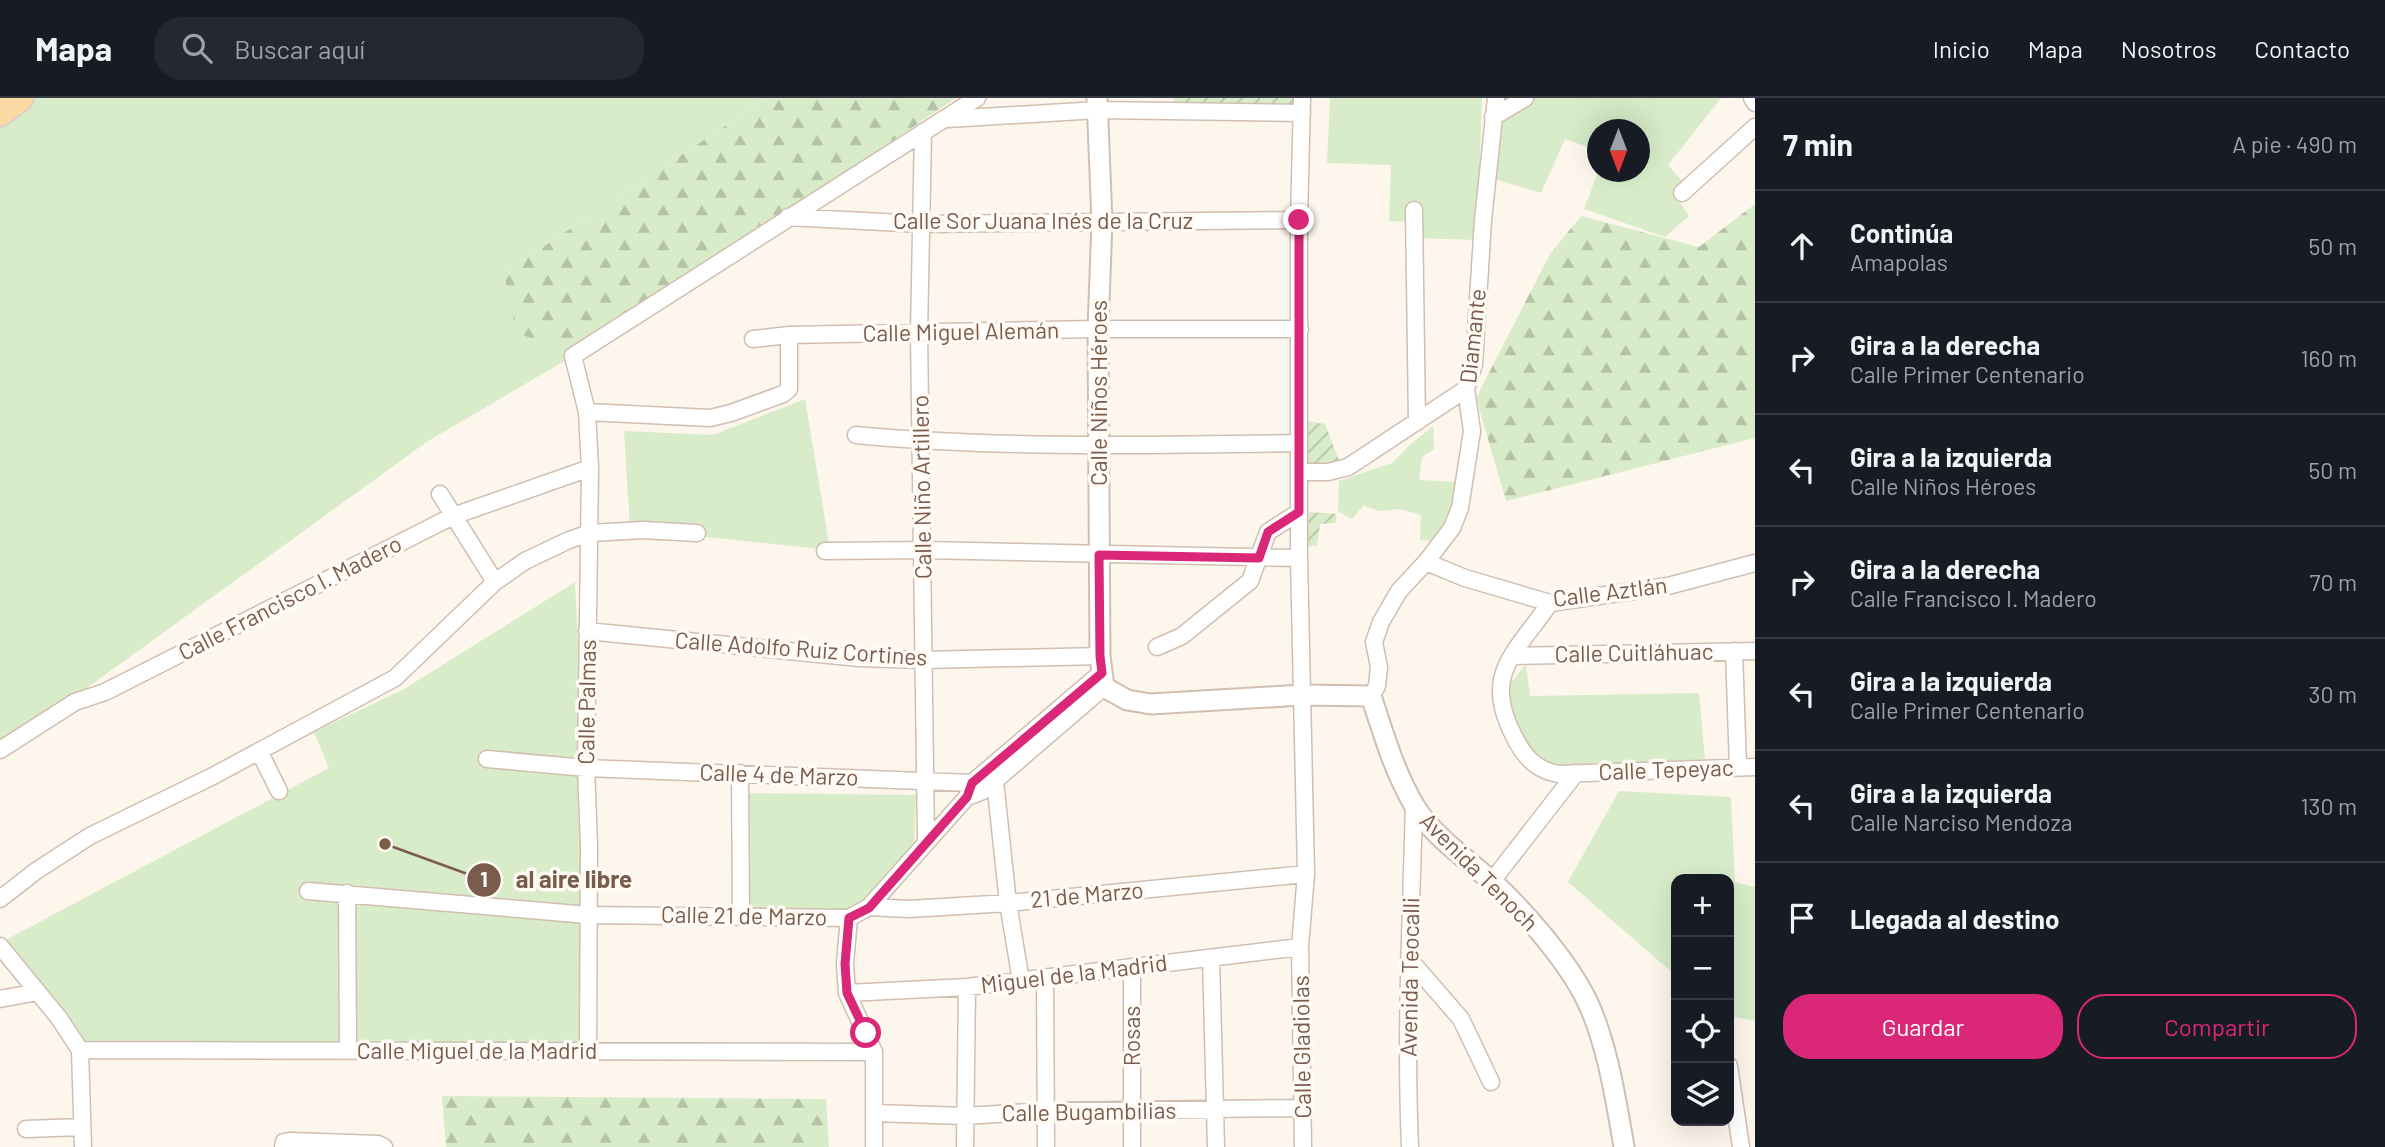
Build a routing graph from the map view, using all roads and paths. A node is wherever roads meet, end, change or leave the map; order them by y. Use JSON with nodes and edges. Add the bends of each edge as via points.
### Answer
{"nodes":[{"id":1,"x":21,"y":98,"type":"edge"},
{"id":2,"x":978,"y":98,"type":"edge"},
{"id":3,"x":1496,"y":98,"type":"edge"},
{"id":4,"x":1525,"y":98,"type":"edge"},
{"id":5,"x":1752,"y":98,"type":"edge"},
{"id":6,"x":1755,"y":103,"type":"edge"},
{"id":7,"x":1098,"y":104,"type":"edge"},
{"id":8,"x":1302,"y":106,"type":"edge"},
{"id":9,"x":0,"y":114,"type":"edge"},
{"id":10,"x":1493,"y":117,"type":"junction"},
{"id":11,"x":945,"y":119,"type":"junction"},
{"id":12,"x":1755,"y":127,"type":"edge"},
{"id":13,"x":923,"y":132,"type":"junction"},
{"id":14,"x":1682,"y":193,"type":"dead end"},
{"id":15,"x":1414,"y":209,"type":"dead end"},
{"id":16,"x":788,"y":217,"type":"junction"},
{"id":17,"x":1299,"y":220,"type":"junction"},
{"id":18,"x":1102,"y":222,"type":"junction"},
{"id":19,"x":921,"y":224,"type":"junction"},
{"id":20,"x":1300,"y":328,"type":"junction"},
{"id":21,"x":1098,"y":329,"type":"junction"},
{"id":22,"x":919,"y":333,"type":"junction"},
{"id":23,"x":789,"y":335,"type":"junction"},
{"id":24,"x":753,"y":339,"type":"dead end"},
{"id":25,"x":1466,"y":389,"type":"junction"},
{"id":26,"x":587,"y":412,"type":"junction"},
{"id":27,"x":1417,"y":422,"type":"junction"},
{"id":28,"x":856,"y":435,"type":"dead end"},
{"id":29,"x":922,"y":441,"type":"junction"},
{"id":30,"x":1299,"y":443,"type":"junction"},
{"id":31,"x":1098,"y":446,"type":"junction"},
{"id":32,"x":590,"y":468,"type":"junction"},
{"id":33,"x":1299,"y":472,"type":"junction"},
{"id":34,"x":440,"y":494,"type":"dead end"},
{"id":35,"x":1299,"y":512,"type":"junction"},
{"id":36,"x":453,"y":516,"type":"junction"},
{"id":37,"x":590,"y":533,"type":"junction"},
{"id":38,"x":697,"y":533,"type":"dead end"},
{"id":39,"x":825,"y":551,"type":"dead end"},
{"id":40,"x":923,"y":551,"type":"junction"},
{"id":41,"x":1099,"y":555,"type":"junction"},
{"id":42,"x":1259,"y":558,"type":"junction"},
{"id":43,"x":1299,"y":558,"type":"junction"},
{"id":44,"x":1426,"y":562,"type":"junction"},
{"id":45,"x":1755,"y":563,"type":"edge"},
{"id":46,"x":495,"y":582,"type":"junction"},
{"id":47,"x":1550,"y":603,"type":"junction"},
{"id":48,"x":587,"y":631,"type":"junction"},
{"id":49,"x":1157,"y":646,"type":"dead end"},
{"id":50,"x":1734,"y":651,"type":"junction"},
{"id":51,"x":1755,"y":651,"type":"edge"},
{"id":52,"x":1513,"y":656,"type":"junction"},
{"id":53,"x":924,"y":660,"type":"junction"},
{"id":54,"x":1102,"y":672,"type":"junction"},
{"id":55,"x":1302,"y":695,"type":"junction"},
{"id":56,"x":1371,"y":696,"type":"junction"},
{"id":57,"x":0,"y":750,"type":"edge"},
{"id":58,"x":259,"y":751,"type":"junction"},
{"id":59,"x":487,"y":759,"type":"dead end"},
{"id":60,"x":1738,"y":767,"type":"junction"},
{"id":61,"x":1755,"y":767,"type":"edge"},
{"id":62,"x":586,"y":768,"type":"junction"},
{"id":63,"x":1576,"y":773,"type":"junction"},
{"id":64,"x":740,"y":774,"type":"junction"},
{"id":65,"x":925,"y":779,"type":"junction"},
{"id":66,"x":996,"y":781,"type":"junction"},
{"id":67,"x":970,"y":790,"type":"junction"},
{"id":68,"x":279,"y":792,"type":"dead end"},
{"id":69,"x":1414,"y":806,"type":"junction"},
{"id":70,"x":926,"y":841,"type":"junction"},
{"id":71,"x":1306,"y":874,"type":"junction"},
{"id":72,"x":1492,"y":881,"type":"junction"},
{"id":73,"x":309,"y":891,"type":"dead end"},
{"id":74,"x":346,"y":893,"type":"junction"},
{"id":75,"x":0,"y":899,"type":"edge"},
{"id":76,"x":1008,"y":902,"type":"junction"},
{"id":77,"x":869,"y":908,"type":"junction"},
{"id":78,"x":588,"y":915,"type":"junction"},
{"id":79,"x":741,"y":915,"type":"junction"},
{"id":80,"x":849,"y":918,"type":"junction"},
{"id":81,"x":0,"y":946,"type":"edge"},
{"id":82,"x":1300,"y":947,"type":"junction"},
{"id":83,"x":1211,"y":958,"type":"junction"},
{"id":84,"x":1409,"y":959,"type":"junction"},
{"id":85,"x":1132,"y":968,"type":"junction"},
{"id":86,"x":1045,"y":978,"type":"junction"},
{"id":87,"x":1021,"y":981,"type":"junction"},
{"id":88,"x":967,"y":987,"type":"junction"},
{"id":89,"x":38,"y":992,"type":"junction"},
{"id":90,"x":847,"y":993,"type":"junction"},
{"id":91,"x":0,"y":999,"type":"edge"},
{"id":92,"x":80,"y":1050,"type":"junction"},
{"id":93,"x":348,"y":1050,"type":"junction"},
{"id":94,"x":588,"y":1051,"type":"junction"},
{"id":95,"x":874,"y":1052,"type":"junction"},
{"id":96,"x":1491,"y":1082,"type":"dead end"},
{"id":97,"x":1734,"y":1100,"type":"edge"},
{"id":98,"x":1303,"y":1108,"type":"junction"},
{"id":99,"x":1215,"y":1109,"type":"junction"},
{"id":100,"x":1132,"y":1110,"type":"junction"},
{"id":101,"x":1045,"y":1111,"type":"junction"},
{"id":102,"x":875,"y":1113,"type":"junction"},
{"id":103,"x":965,"y":1116,"type":"junction"},
{"id":104,"x":82,"y":1127,"type":"junction"},
{"id":105,"x":26,"y":1129,"type":"dead end"},
{"id":106,"x":284,"y":1144,"type":"edge"},
{"id":107,"x":384,"y":1146,"type":"edge"},
{"id":108,"x":83,"y":1147,"type":"edge"},
{"id":109,"x":874,"y":1147,"type":"edge"},
{"id":110,"x":965,"y":1147,"type":"edge"},
{"id":111,"x":1046,"y":1147,"type":"edge"},
{"id":112,"x":1132,"y":1147,"type":"edge"},
{"id":113,"x":1216,"y":1147,"type":"edge"},
{"id":114,"x":1303,"y":1147,"type":"edge"},
{"id":115,"x":1410,"y":1147,"type":"edge"},
{"id":116,"x":1624,"y":1147,"type":"edge"},
{"id":117,"x":1741,"y":1147,"type":"edge"}],
"edges":[{"from":1,"to":9,"type":"main road"},
{"from":2,"to":11,"type":"street"},
{"from":3,"to":10,"type":"street","name":"Diamante"},
{"from":4,"to":10,"type":"street"},
{"from":5,"to":6,"type":"street"},
{"from":7,"to":8,"type":"street"},
{"from":7,"to":11,"type":"street"},
{"from":7,"to":18,"type":"street","name":"Calle Niños Héroes"},
{"from":8,"to":17,"type":"street","name":"Calle Gladiolas"},
{"from":10,"to":25,"type":"street","name":"Diamante","via":[[1474,364]]},
{"from":11,"to":13,"type":"street"},
{"from":12,"to":14,"type":"street"},
{"from":13,"to":16,"type":"street"},
{"from":13,"to":19,"type":"street","name":"Calle Niño Artillero"},
{"from":15,"to":27,"type":"street"},
{"from":16,"to":19,"type":"street","name":"Calle Sor Juana Inés de la Cruz"},
{"from":16,"to":26,"type":"street","name":"Calle Palmas","via":[[573,356]]},
{"from":17,"to":18,"type":"street","name":"Calle Sor Juana Inés de la Cruz"},
{"from":17,"to":20,"type":"street","name":"Calle Gladiolas"},
{"from":18,"to":19,"type":"street","name":"Calle Sor Juana Inés de la Cruz"},
{"from":18,"to":21,"type":"street","name":"Calle Niños Héroes"},
{"from":19,"to":22,"type":"street","name":"Calle Niño Artillero"},
{"from":20,"to":21,"type":"street","name":"Calle Miguel Alemán"},
{"from":20,"to":30,"type":"street","name":"Calle Gladiolas"},
{"from":21,"to":22,"type":"street","name":"Calle Miguel Alemán"},
{"from":21,"to":31,"type":"street","name":"Calle Niños Héroes"},
{"from":22,"to":23,"type":"street","name":"Calle Miguel Alemán"},
{"from":22,"to":29,"type":"street","name":"Calle Niño Artillero"},
{"from":23,"to":24,"type":"street","name":"Calle Miguel Alemán"},
{"from":23,"to":26,"type":"street","via":[[789,389],[757,404],[710,418]]},
{"from":25,"to":27,"type":"street"},
{"from":25,"to":44,"type":"street","name":"Diamante","via":[[1472,431],[1460,508],[1452,528]]},
{"from":26,"to":32,"type":"street","name":"Calle Palmas"},
{"from":27,"to":33,"type":"street","via":[[1348,467]]},
{"from":28,"to":29,"type":"street"},
{"from":29,"to":31,"type":"street"},
{"from":29,"to":40,"type":"street","name":"Calle Niño Artillero"},
{"from":30,"to":31,"type":"street"},
{"from":30,"to":33,"type":"street","name":"Calle Gladiolas"},
{"from":31,"to":41,"type":"street","name":"Calle Niños Héroes"},
{"from":32,"to":36,"type":"street","name":"Calle Francisco I. Madero"},
{"from":32,"to":37,"type":"street","name":"Calle Palmas"},
{"from":33,"to":35,"type":"street","name":"Calle Gladiolas"},
{"from":34,"to":36,"type":"street"},
{"from":35,"to":42,"type":"street","via":[[1268,532]]},
{"from":35,"to":43,"type":"street","name":"Calle Gladiolas"},
{"from":36,"to":46,"type":"street"},
{"from":36,"to":57,"type":"street","name":"Calle Francisco I. Madero","via":[[105,692],[75,702]]},
{"from":37,"to":38,"type":"street"},
{"from":37,"to":46,"type":"street","via":[[524,561]]},
{"from":37,"to":48,"type":"street","name":"Calle Palmas"},
{"from":39,"to":40,"type":"street"},
{"from":40,"to":41,"type":"street"},
{"from":40,"to":53,"type":"street","name":"Calle Niño Artillero"},
{"from":41,"to":42,"type":"street"},
{"from":41,"to":54,"type":"street","name":"Calle Niños Héroes"},
{"from":42,"to":43,"type":"street"},
{"from":42,"to":49,"type":"street","via":[[1250,581],[1182,636]]},
{"from":43,"to":55,"type":"street","name":"Calle Gladiolas"},
{"from":44,"to":47,"type":"street","name":"Calle Aztlán"},
{"from":44,"to":56,"type":"street","name":"Avenida Tenoch","via":[[1399,591],[1381,622],[1374,642],[1377,685]]},
{"from":45,"to":47,"type":"street","name":"Calle Aztlán","via":[[1668,586]]},
{"from":46,"to":58,"type":"street","via":[[395,678]]},
{"from":47,"to":52,"type":"street","name":"Calle Tepeyac"},
{"from":48,"to":53,"type":"street","name":"Calle Adolfo Ruiz Cortines","via":[[859,658]]},
{"from":48,"to":62,"type":"street","name":"Calle Palmas"},
{"from":50,"to":51,"type":"street","name":"Calle Cuitláhuac"},
{"from":50,"to":52,"type":"street","name":"Calle Cuitláhuac"},
{"from":50,"to":60,"type":"street"},
{"from":52,"to":63,"type":"street","name":"Calle Tepeyac","via":[[1500,677],[1499,698],[1507,724],[1530,761],[1543,771]]},
{"from":53,"to":54,"type":"street","name":"Calle Adolfo Ruiz Cortines"},
{"from":53,"to":65,"type":"street","name":"Calle Niño Artillero"},
{"from":54,"to":55,"type":"street","via":[[1127,700],[1151,704]]},
{"from":54,"to":66,"type":"street"},
{"from":54,"to":67,"type":"street"},
{"from":55,"to":56,"type":"street"},
{"from":55,"to":71,"type":"street","name":"Calle Gladiolas"},
{"from":56,"to":69,"type":"street","name":"Avenida Tenoch"},
{"from":58,"to":68,"type":"street"},
{"from":58,"to":75,"type":"street","via":[[90,836]]},
{"from":59,"to":62,"type":"street","name":"Calle 4 de Marzo"},
{"from":60,"to":61,"type":"street","name":"Calle Tepeyac"},
{"from":60,"to":63,"type":"street","name":"Calle Tepeyac"},
{"from":62,"to":64,"type":"street","name":"Calle 4 de Marzo"},
{"from":62,"to":78,"type":"street","name":"Calle Palmas"},
{"from":63,"to":72,"type":"street","name":"Calle Tepeyac"},
{"from":64,"to":65,"type":"street","name":"Calle 4 de Marzo"},
{"from":64,"to":79,"type":"street"},
{"from":65,"to":67,"type":"street","name":"Calle 4 de Marzo"},
{"from":65,"to":70,"type":"street","name":"Calle Niño Artillero"},
{"from":66,"to":67,"type":"street","via":[[983,791]]},
{"from":66,"to":76,"type":"street"},
{"from":67,"to":70,"type":"street"},
{"from":69,"to":72,"type":"street","name":"Avenida Tenoch"},
{"from":69,"to":84,"type":"street","name":"Avenida Teocalli"},
{"from":70,"to":77,"type":"street"},
{"from":71,"to":76,"type":"street","name":"21 de Marzo"},
{"from":71,"to":82,"type":"street","name":"Calle Gladiolas"},
{"from":72,"to":116,"type":"street","name":"Avenida Tenoch","via":[[1553,949],[1584,994],[1599,1033]]},
{"from":73,"to":74,"type":"street","name":"Calle 21 de Marzo"},
{"from":74,"to":78,"type":"street","name":"Calle 21 de Marzo"},
{"from":74,"to":93,"type":"street"},
{"from":76,"to":77,"type":"street","name":"21 de Marzo"},
{"from":76,"to":87,"type":"street"},
{"from":77,"to":80,"type":"street"},
{"from":78,"to":79,"type":"street","name":"Calle 21 de Marzo"},
{"from":78,"to":94,"type":"street","name":"Calle Palmas"},
{"from":79,"to":80,"type":"street","name":"Calle 21 de Marzo"},
{"from":80,"to":90,"type":"street"},
{"from":81,"to":89,"type":"street"},
{"from":82,"to":83,"type":"street","name":"Miguel de la Madrid"},
{"from":82,"to":98,"type":"street","name":"Calle Gladiolas"},
{"from":83,"to":85,"type":"street","name":"Miguel de la Madrid"},
{"from":83,"to":99,"type":"street"},
{"from":84,"to":96,"type":"street","via":[[1461,1019]]},
{"from":84,"to":115,"type":"street","name":"Avenida Teocalli"},
{"from":85,"to":86,"type":"street","name":"Miguel de la Madrid"},
{"from":85,"to":100,"type":"street","name":"Rosas"},
{"from":86,"to":87,"type":"street","name":"Miguel de la Madrid"},
{"from":86,"to":101,"type":"street"},
{"from":87,"to":88,"type":"street","name":"Miguel de la Madrid"},
{"from":88,"to":90,"type":"street","name":"Miguel de la Madrid"},
{"from":88,"to":103,"type":"street"},
{"from":89,"to":91,"type":"street"},
{"from":89,"to":92,"type":"street"},
{"from":90,"to":95,"type":"street"},
{"from":92,"to":93,"type":"street","name":"Calle Miguel de la Madrid"},
{"from":92,"to":104,"type":"street"},
{"from":93,"to":94,"type":"street","name":"Calle Miguel de la Madrid"},
{"from":94,"to":95,"type":"street","name":"Calle Miguel de la Madrid"},
{"from":95,"to":102,"type":"street"},
{"from":97,"to":117,"type":"street"},
{"from":98,"to":99,"type":"street","name":"Calle Bugambilias"},
{"from":98,"to":114,"type":"street","name":"Calle Gladiolas"},
{"from":99,"to":100,"type":"street","name":"Calle Bugambilias"},
{"from":99,"to":113,"type":"street"},
{"from":100,"to":101,"type":"street","name":"Calle Bugambilias"},
{"from":100,"to":112,"type":"street","name":"Rosas"},
{"from":101,"to":103,"type":"street","name":"Calle Bugambilias"},
{"from":101,"to":111,"type":"street"},
{"from":102,"to":103,"type":"street","name":"Calle Bugambilias"},
{"from":102,"to":109,"type":"street"},
{"from":103,"to":110,"type":"street"},
{"from":104,"to":105,"type":"street"},
{"from":104,"to":108,"type":"street"},
{"from":106,"to":107,"type":"street"}]}
